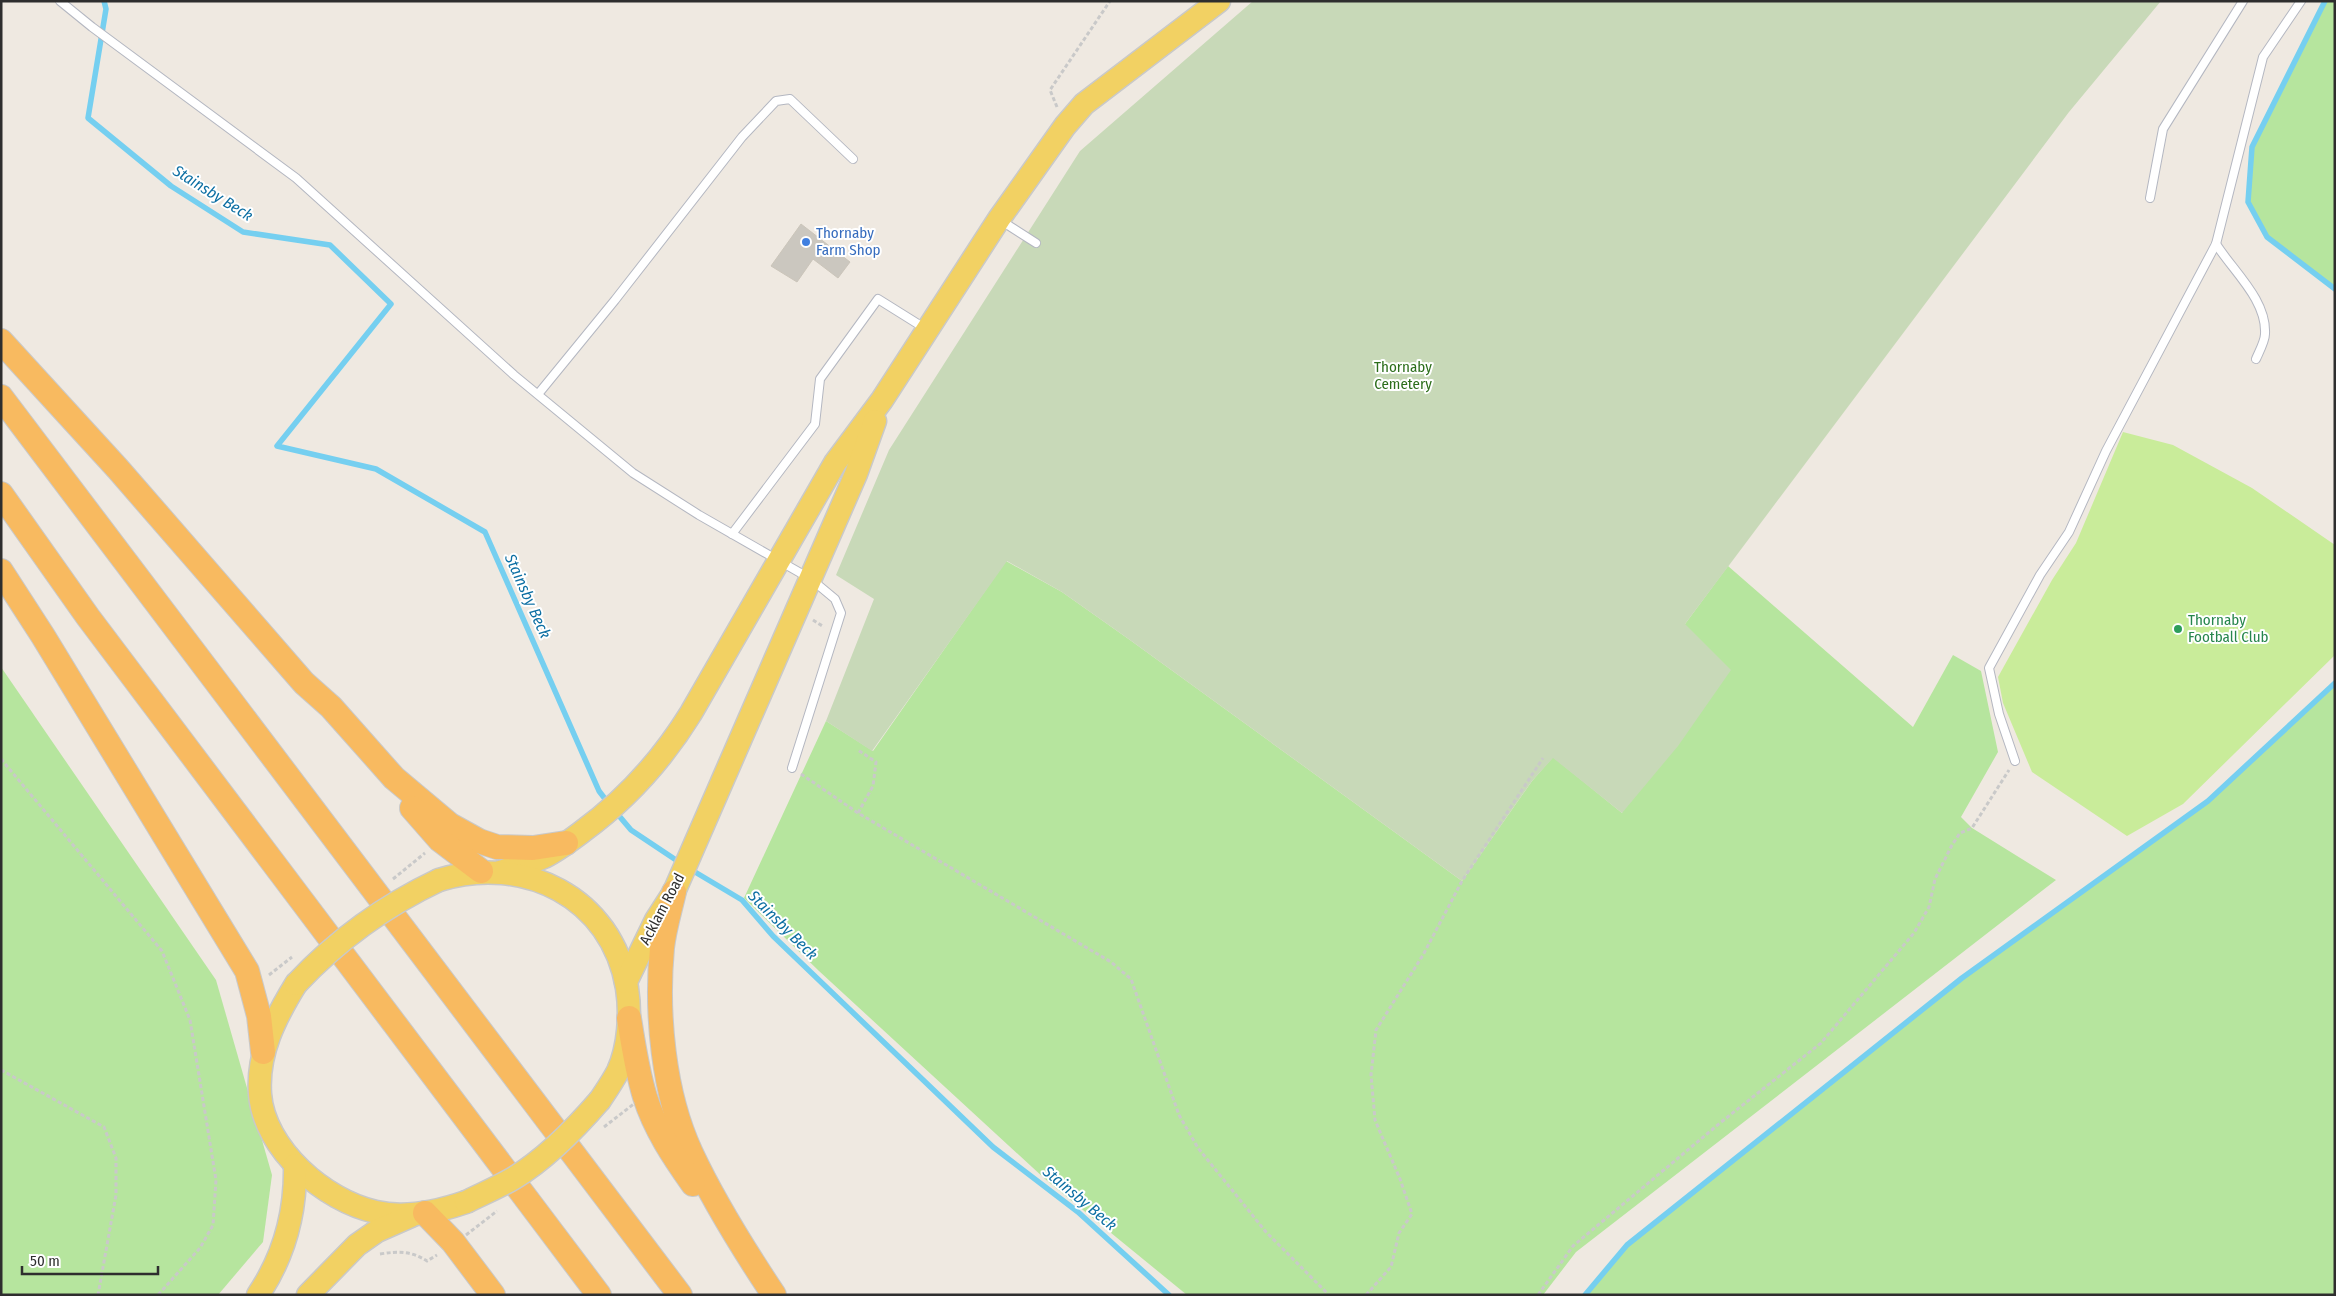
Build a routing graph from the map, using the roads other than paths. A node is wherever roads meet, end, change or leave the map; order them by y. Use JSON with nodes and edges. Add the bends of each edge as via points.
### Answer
{"nodes":[{"id":1,"x":60,"y":1,"type":"edge"},
{"id":2,"x":1219,"y":1,"type":"edge"},
{"id":3,"x":2243,"y":1,"type":"edge"},
{"id":4,"x":2301,"y":1,"type":"edge"},
{"id":5,"x":853,"y":159,"type":"dead end"},
{"id":6,"x":2150,"y":198,"type":"dead end"},
{"id":7,"x":999,"y":219,"type":"junction"},
{"id":8,"x":1036,"y":243,"type":"dead end"},
{"id":9,"x":2216,"y":244,"type":"junction"},
{"id":10,"x":926,"y":329,"type":"junction"},
{"id":11,"x":1,"y":341,"type":"edge"},
{"id":12,"x":2256,"y":359,"type":"dead end"},
{"id":13,"x":539,"y":394,"type":"junction"},
{"id":14,"x":1,"y":397,"type":"edge"},
{"id":15,"x":882,"y":400,"type":"junction"},
{"id":16,"x":1,"y":494,"type":"edge"},
{"id":17,"x":732,"y":534,"type":"junction"},
{"id":18,"x":779,"y":559,"type":"junction"},
{"id":19,"x":1,"y":571,"type":"edge"},
{"id":20,"x":811,"y":579,"type":"junction"},
{"id":21,"x":2015,"y":760,"type":"road end"},
{"id":22,"x":792,"y":768,"type":"road end"},
{"id":23,"x":394,"y":778,"type":"junction"},
{"id":24,"x":566,"y":843,"type":"junction"},
{"id":25,"x":491,"y":871,"type":"junction"},
{"id":26,"x":676,"y":887,"type":"junction"},
{"id":27,"x":626,"y":982,"type":"junction"},
{"id":28,"x":629,"y":1018,"type":"junction"},
{"id":29,"x":263,"y":1052,"type":"junction"},
{"id":30,"x":295,"y":1165,"type":"junction"},
{"id":31,"x":421,"y":1214,"type":"junction"},
{"id":32,"x":731,"y":1226,"type":"junction"},
{"id":33,"x":258,"y":1295,"type":"edge"},
{"id":34,"x":308,"y":1295,"type":"edge"},
{"id":35,"x":493,"y":1295,"type":"edge"},
{"id":36,"x":599,"y":1295,"type":"edge"},
{"id":37,"x":680,"y":1295,"type":"edge"},
{"id":38,"x":774,"y":1295,"type":"edge"}],
"edges":[{"from":1,"to":13,"type":"lane","via":[[296,178],[514,376]]},
{"from":2,"to":7,"type":"main road","via":[[1084,104]]},
{"from":3,"to":6,"type":"lane","via":[[2163,129]]},
{"from":4,"to":9,"type":"lane","via":[[2264,57]]},
{"from":5,"to":13,"type":"lane","via":[[790,99],[776,101],[742,138]]},
{"from":7,"to":8,"type":"lane"},
{"from":7,"to":10,"type":"main road"},
{"from":9,"to":12,"type":"lane","via":[[2258,300],[2266,334]]},
{"from":9,"to":21,"type":"lane","via":[[2106,451],[2069,532],[2040,575],[1989,668],[1999,714]]},
{"from":10,"to":15,"type":"main road"},
{"from":10,"to":17,"type":"lane","via":[[878,299],[820,379],[815,424]]},
{"from":11,"to":23,"type":"highway","via":[[118,469],[304,683]]},
{"from":13,"to":17,"type":"lane","via":[[633,474]]},
{"from":14,"to":37,"type":"highway"},
{"from":15,"to":18,"type":"main road","via":[[835,463]]},
{"from":15,"to":20,"type":"main road","name":"Acklam Road","via":[[856,474]]},
{"from":16,"to":36,"type":"highway","via":[[88,617]]},
{"from":17,"to":18,"type":"lane"},
{"from":18,"to":20,"type":"lane"},
{"from":18,"to":24,"type":"main road","via":[[672,744],[632,791]]},
{"from":19,"to":29,"type":"highway","via":[[232,945],[253,987]]},
{"from":20,"to":22,"type":"lane","via":[[835,599],[841,613]]},
{"from":20,"to":26,"type":"main road","name":"Acklam Road"},
{"from":23,"to":24,"type":"highway","via":[[450,825],[479,841],[497,847],[533,848]]},
{"from":23,"to":25,"type":"highway","via":[[414,811],[440,840]]},
{"from":24,"to":25,"type":"main road","via":[[544,857]]},
{"from":25,"to":27,"type":"main road","via":[[534,878],[561,890],[588,910],[617,951]]},
{"from":25,"to":29,"type":"main road","bridge":true,"via":[[439,880],[394,902],[340,940],[296,984],[273,1023]]},
{"from":26,"to":27,"type":"main road","name":"Acklam Road"},
{"from":26,"to":32,"type":"highway","via":[[663,945],[660,984],[665,1053],[677,1116],[691,1153]]},
{"from":27,"to":28,"type":"main road"},
{"from":28,"to":31,"type":"main road","bridge":true,"via":[[618,1070],[600,1100],[581,1122],[513,1179],[466,1202]]},
{"from":28,"to":32,"type":"highway","via":[[639,1074],[662,1138],[704,1199]]},
{"from":29,"to":30,"type":"main road","via":[[260,1096],[280,1148]]},
{"from":30,"to":31,"type":"main road","via":[[331,1193],[356,1206],[376,1212]]},
{"from":30,"to":33,"type":"main road","via":[[292,1214],[286,1242],[275,1269]]},
{"from":31,"to":34,"type":"main road","via":[[376,1232],[357,1245]]},
{"from":31,"to":35,"type":"highway","via":[[460,1239]]},
{"from":32,"to":38,"type":"highway"}]}
